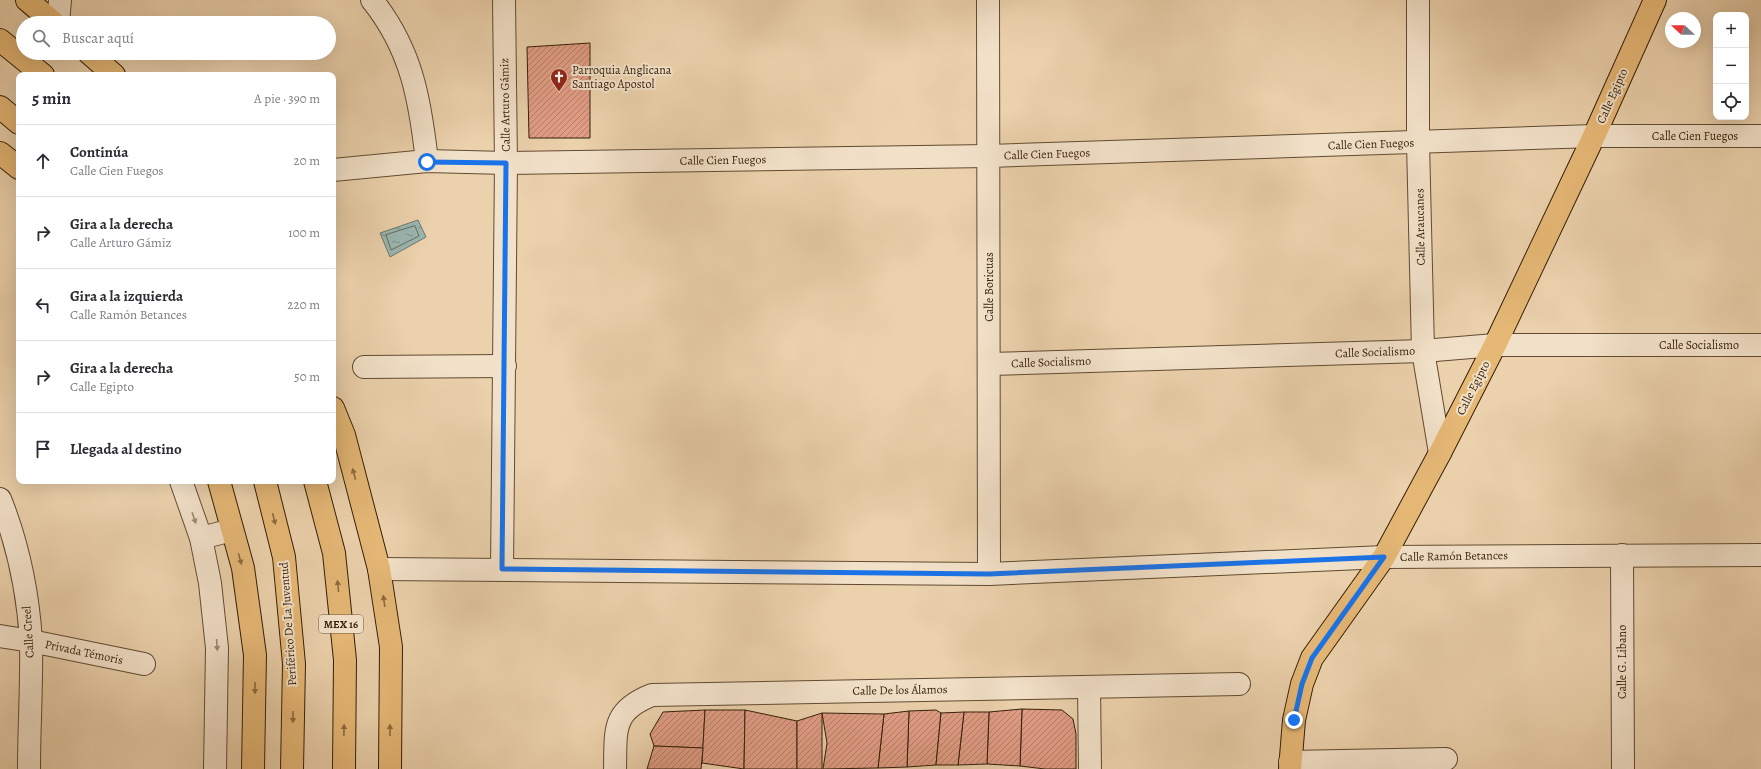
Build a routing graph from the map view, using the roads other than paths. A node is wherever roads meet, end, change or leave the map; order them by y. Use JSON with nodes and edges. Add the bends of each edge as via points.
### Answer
{"nodes":[{"id":1,"x":27,"y":0,"type":"edge"},
{"id":2,"x":60,"y":0,"type":"edge"},
{"id":3,"x":372,"y":0,"type":"edge"},
{"id":4,"x":504,"y":0,"type":"edge"},
{"id":5,"x":988,"y":0,"type":"edge"},
{"id":6,"x":1418,"y":0,"type":"edge"},
{"id":7,"x":1655,"y":0,"type":"edge"},
{"id":8,"x":46,"y":16,"type":"edge"},
{"id":9,"x":59,"y":16,"type":"edge"},
{"id":10,"x":0,"y":40,"type":"edge"},
{"id":11,"x":16,"y":53,"type":"edge"},
{"id":12,"x":25,"y":60,"type":"edge"},
{"id":13,"x":97,"y":60,"type":"edge"},
{"id":14,"x":39,"y":72,"type":"edge"},
{"id":15,"x":111,"y":72,"type":"edge"},
{"id":16,"x":0,"y":107,"type":"edge"},
{"id":17,"x":16,"y":120,"type":"edge"},
{"id":18,"x":1594,"y":136,"type":"junction"},
{"id":19,"x":1761,"y":136,"type":"edge"},
{"id":20,"x":1418,"y":143,"type":"junction"},
{"id":21,"x":0,"y":153,"type":"edge"},
{"id":22,"x":989,"y":156,"type":"junction"},
{"id":23,"x":427,"y":162,"type":"junction"},
{"id":24,"x":506,"y":163,"type":"junction"},
{"id":25,"x":16,"y":166,"type":"edge"},
{"id":26,"x":336,"y":170,"type":"edge"},
{"id":27,"x":1495,"y":344,"type":"junction"},
{"id":28,"x":1761,"y":345,"type":"edge"},
{"id":29,"x":1423,"y":351,"type":"junction"},
{"id":30,"x":989,"y":364,"type":"junction"},
{"id":31,"x":505,"y":366,"type":"junction"},
{"id":32,"x":364,"y":367,"type":"dead end"},
{"id":33,"x":336,"y":415,"type":"edge"},
{"id":34,"x":1440,"y":453,"type":"junction"},
{"id":35,"x":182,"y":484,"type":"edge"},
{"id":36,"x":220,"y":484,"type":"edge"},
{"id":37,"x":266,"y":484,"type":"edge"},
{"id":38,"x":316,"y":484,"type":"edge"},
{"id":39,"x":0,"y":499,"type":"edge"},
{"id":40,"x":232,"y":530,"type":"junction"},
{"id":41,"x":201,"y":538,"type":"junction"},
{"id":42,"x":1761,"y":554,"type":"edge"},
{"id":43,"x":1622,"y":555,"type":"junction"},
{"id":44,"x":1384,"y":557,"type":"junction"},
{"id":45,"x":379,"y":569,"type":"junction"},
{"id":46,"x":502,"y":569,"type":"junction"},
{"id":47,"x":989,"y":574,"type":"junction"},
{"id":48,"x":0,"y":636,"type":"edge"},
{"id":49,"x":30,"y":641,"type":"junction"},
{"id":50,"x":144,"y":664,"type":"dead end"},
{"id":51,"x":1239,"y":684,"type":"dead end"},
{"id":52,"x":1090,"y":687,"type":"junction"},
{"id":53,"x":1446,"y":759,"type":"dead end"},
{"id":54,"x":1290,"y":765,"type":"edge"},
{"id":55,"x":29,"y":769,"type":"edge"},
{"id":56,"x":215,"y":769,"type":"edge"},
{"id":57,"x":254,"y":769,"type":"edge"},
{"id":58,"x":292,"y":769,"type":"edge"},
{"id":59,"x":344,"y":769,"type":"edge"},
{"id":60,"x":390,"y":769,"type":"edge"},
{"id":61,"x":615,"y":769,"type":"edge"},
{"id":62,"x":1090,"y":769,"type":"edge"},
{"id":63,"x":1623,"y":769,"type":"edge"}],
"edges":[{"from":1,"to":8,"type":"main road"},
{"from":2,"to":9,"type":"street"},
{"from":3,"to":23,"type":"street","via":[[383,14],[407,58],[420,104]]},
{"from":4,"to":24,"type":"street","name":"Calle Arturo Gámiz"},
{"from":5,"to":22,"type":"street","name":"Calle Boricuas"},
{"from":6,"to":20,"type":"street","name":"Calle Araucanes"},
{"from":7,"to":18,"type":"main road","name":"Calle Egipto"},
{"from":10,"to":11,"type":"main road"},
{"from":12,"to":14,"type":"main road"},
{"from":13,"to":15,"type":"main road"},
{"from":16,"to":17,"type":"main road"},
{"from":18,"to":19,"type":"street","name":"Calle Cien Fuegos"},
{"from":18,"to":20,"type":"street","name":"Calle Cien Fuegos"},
{"from":18,"to":27,"type":"main road","name":"Calle Egipto"},
{"from":20,"to":22,"type":"street","name":"Calle Cien Fuegos"},
{"from":20,"to":29,"type":"street","name":"Calle Araucanes"},
{"from":21,"to":25,"type":"main road"},
{"from":22,"to":24,"type":"street","name":"Calle Cien Fuegos"},
{"from":22,"to":30,"type":"street","name":"Calle Boricuas"},
{"from":23,"to":24,"type":"street","name":"Calle Cien Fuegos"},
{"from":23,"to":26,"type":"street","name":"Calle Cien Fuegos"},
{"from":24,"to":31,"type":"street","name":"Calle Arturo Gámiz"},
{"from":27,"to":28,"type":"street","name":"Calle Socialismo"},
{"from":27,"to":29,"type":"street","name":"Calle Socialismo"},
{"from":27,"to":34,"type":"main road","name":"Calle Egipto"},
{"from":29,"to":30,"type":"street","name":"Calle Socialismo"},
{"from":29,"to":34,"type":"street","name":"Calle Araucanes"},
{"from":30,"to":47,"type":"street","name":"Calle Boricuas"},
{"from":31,"to":32,"type":"street"},
{"from":31,"to":46,"type":"street","name":"Calle Arturo Gámiz"},
{"from":45,"to":33,"type":"main road","one_way":true,"via":[[344,435]]},
{"from":34,"to":44,"type":"main road","name":"Calle Egipto"},
{"from":35,"to":41,"type":"street","one_way":true},
{"from":36,"to":40,"type":"main road"},
{"from":37,"to":58,"type":"main road","name":"Periférico De La Juventud","one_way":true,"via":[[284,557],[287,587],[294,664]]},
{"from":59,"to":38,"type":"main road","number":"MEX 16","one_way":true,"via":[[345,660],[334,554]]},
{"from":39,"to":49,"type":"street","name":"Calle Creel","via":[[10,524],[22,572]]},
{"from":40,"to":41,"type":"street"},
{"from":40,"to":57,"type":"main road","one_way":true,"via":[[242,568],[255,655]]},
{"from":41,"to":56,"type":"street","one_way":true,"via":[[210,583],[217,648]]},
{"from":42,"to":43,"type":"street","name":"Calle Ramón Betances"},
{"from":43,"to":44,"type":"street","name":"Calle Ramón Betances"},
{"from":43,"to":63,"type":"street","name":"Calle G. Libano"},
{"from":44,"to":47,"type":"street","name":"Calle Ramón Betances"},
{"from":44,"to":54,"type":"main road","name":"Calle Egipto","via":[[1312,658],[1300,691],[1294,720]]},
{"from":45,"to":46,"type":"street","name":"Calle Ramón Betances"},
{"from":60,"to":45,"type":"main road","one_way":true,"via":[[391,647]]},
{"from":46,"to":47,"type":"street","name":"Calle Ramón Betances"},
{"from":48,"to":49,"type":"street","name":"Privada Témoris"},
{"from":49,"to":50,"type":"street","name":"Privada Témoris"},
{"from":49,"to":55,"type":"street","name":"Calle Creel"},
{"from":51,"to":52,"type":"street","name":"Calle De los Álamos"},
{"from":52,"to":61,"type":"street","name":"Calle De los Álamos","via":[[652,695],[637,701],[625,711],[616,729]]},
{"from":52,"to":62,"type":"street"},
{"from":53,"to":54,"type":"street"}]}
